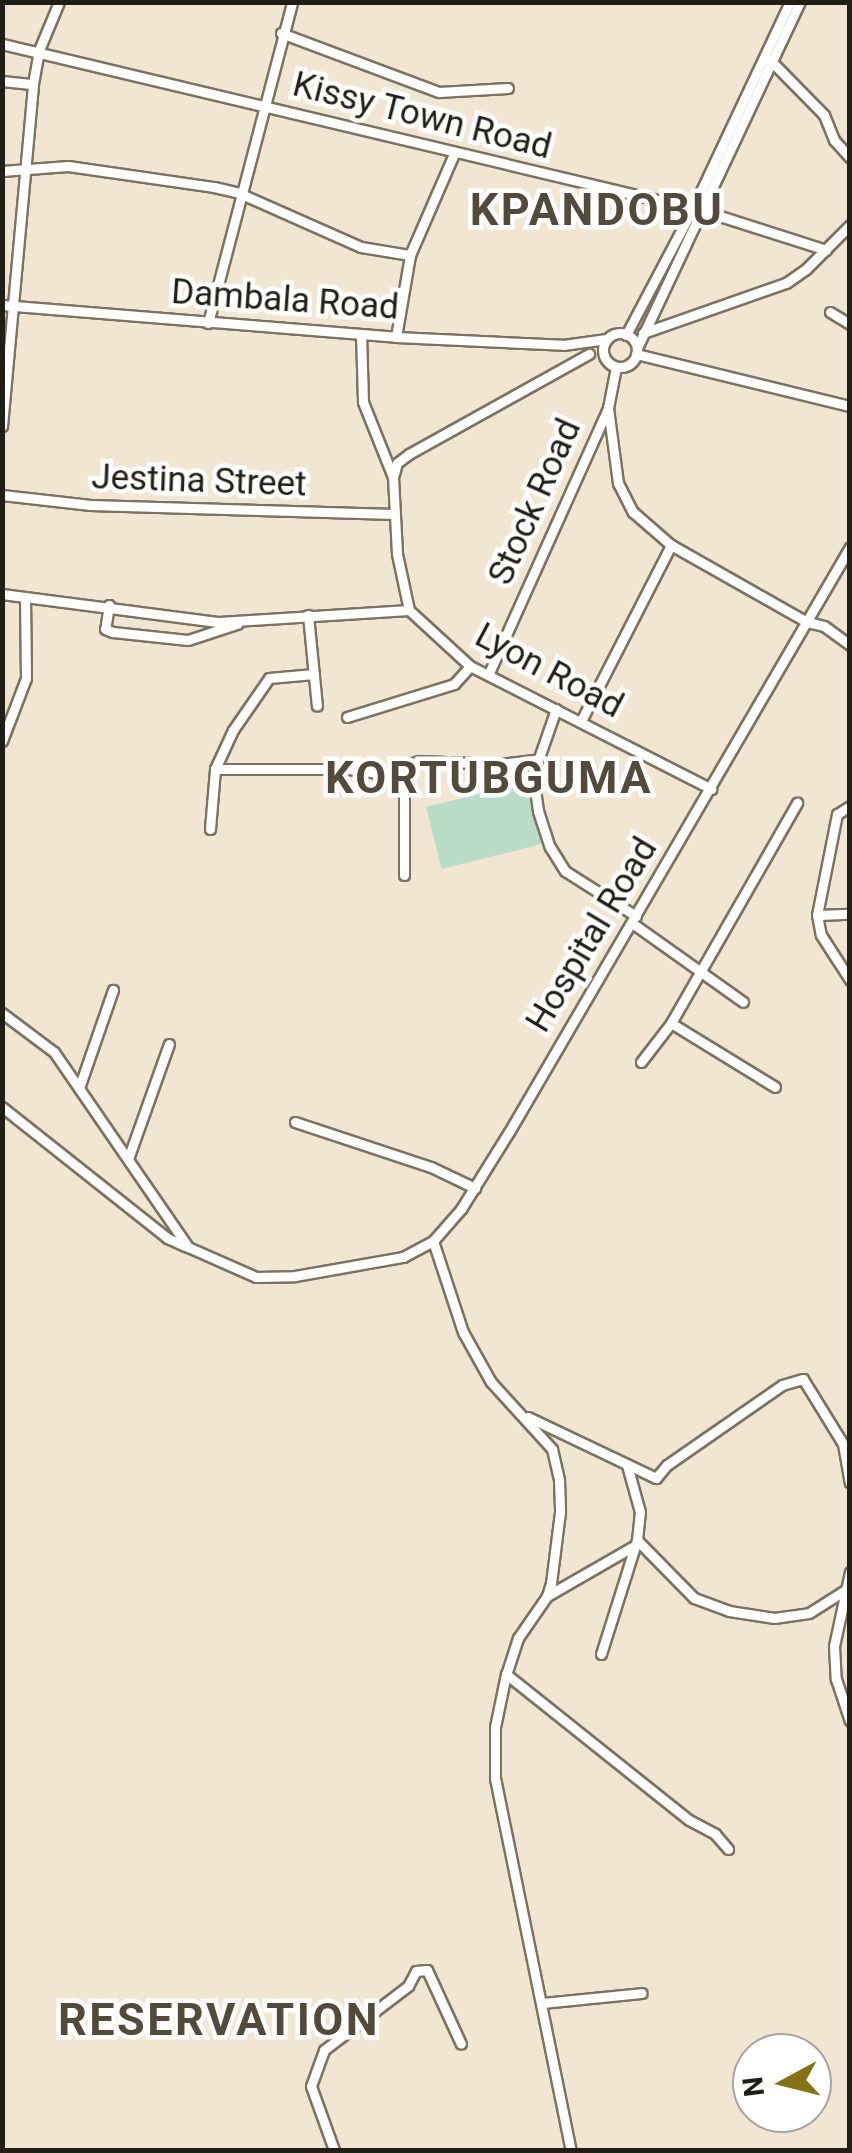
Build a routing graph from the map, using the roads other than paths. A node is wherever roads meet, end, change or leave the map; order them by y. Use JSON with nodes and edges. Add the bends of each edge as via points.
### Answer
{"nodes":[{"id":1,"x":59,"y":2,"type":"edge"},
{"id":2,"x":292,"y":2,"type":"edge"},
{"id":3,"x":790,"y":2,"type":"edge"},
{"id":4,"x":800,"y":2,"type":"edge"},
{"id":5,"x":281,"y":33,"type":"junction"},
{"id":6,"x":2,"y":44,"type":"edge"},
{"id":7,"x":39,"y":50,"type":"junction"},
{"id":8,"x":771,"y":61,"type":"junction"},
{"id":9,"x":2,"y":81,"type":"edge"},
{"id":10,"x":33,"y":84,"type":"junction"},
{"id":11,"x":508,"y":88,"type":"dead end"},
{"id":12,"x":264,"y":105,"type":"junction"},
{"id":13,"x":454,"y":154,"type":"junction"},
{"id":14,"x":850,"y":158,"type":"edge"},
{"id":15,"x":25,"y":166,"type":"junction"},
{"id":16,"x":2,"y":171,"type":"edge"},
{"id":17,"x":240,"y":193,"type":"junction"},
{"id":18,"x":699,"y":210,"type":"junction"},
{"id":19,"x":850,"y":225,"type":"edge"},
{"id":20,"x":826,"y":250,"type":"junction"},
{"id":21,"x":410,"y":254,"type":"junction"},
{"id":22,"x":7,"y":306,"type":"edge"},
{"id":23,"x":830,"y":312,"type":"dead end"},
{"id":24,"x":674,"y":319,"type":"junction"},
{"id":25,"x":648,"y":320,"type":"junction"},
{"id":26,"x":208,"y":323,"type":"junction"},
{"id":27,"x":850,"y":324,"type":"edge"},
{"id":28,"x":629,"y":330,"type":"junction"},
{"id":29,"x":643,"y":333,"type":"junction"},
{"id":30,"x":361,"y":334,"type":"junction"},
{"id":31,"x":396,"y":336,"type":"junction"},
{"id":32,"x":608,"y":339,"type":"junction"},
{"id":33,"x":563,"y":345,"type":"junction"},
{"id":34,"x":636,"y":351,"type":"junction"},
{"id":35,"x":589,"y":354,"type":"junction"},
{"id":36,"x":605,"y":358,"type":"junction"},
{"id":37,"x":616,"y":367,"type":"junction"},
{"id":38,"x":850,"y":406,"type":"edge"},
{"id":39,"x":608,"y":408,"type":"junction"},
{"id":40,"x":2,"y":426,"type":"edge"},
{"id":41,"x":385,"y":450,"type":"junction"},
{"id":42,"x":409,"y":454,"type":"junction"},
{"id":43,"x":394,"y":476,"type":"junction"},
{"id":44,"x":2,"y":495,"type":"edge"},
{"id":45,"x":394,"y":514,"type":"junction"},
{"id":46,"x":671,"y":545,"type":"junction"},
{"id":47,"x":850,"y":547,"type":"edge"},
{"id":48,"x":2,"y":594,"type":"edge"},
{"id":49,"x":25,"y":599,"type":"junction"},
{"id":50,"x":109,"y":605,"type":"junction"},
{"id":51,"x":410,"y":610,"type":"junction"},
{"id":52,"x":308,"y":615,"type":"junction"},
{"id":53,"x":249,"y":620,"type":"junction"},
{"id":54,"x":807,"y":622,"type":"junction"},
{"id":55,"x":850,"y":645,"type":"edge"},
{"id":56,"x":470,"y":666,"type":"junction"},
{"id":57,"x":488,"y":673,"type":"junction"},
{"id":58,"x":314,"y":674,"type":"junction"},
{"id":59,"x":317,"y":706,"type":"dead end"},
{"id":60,"x":556,"y":709,"type":"junction"},
{"id":61,"x":347,"y":717,"type":"dead end"},
{"id":62,"x":581,"y":721,"type":"junction"},
{"id":63,"x":2,"y":740,"type":"edge"},
{"id":64,"x":538,"y":759,"type":"junction"},
{"id":65,"x":215,"y":768,"type":"junction"},
{"id":66,"x":404,"y":768,"type":"junction"},
{"id":67,"x":711,"y":789,"type":"junction"},
{"id":68,"x":797,"y":803,"type":"dead end"},
{"id":69,"x":850,"y":806,"type":"edge"},
{"id":70,"x":210,"y":830,"type":"dead end"},
{"id":71,"x":404,"y":875,"type":"dead end"},
{"id":72,"x":818,"y":914,"type":"junction"},
{"id":73,"x":850,"y":914,"type":"edge"},
{"id":74,"x":634,"y":920,"type":"junction"},
{"id":75,"x":700,"y":972,"type":"junction"},
{"id":76,"x":850,"y":980,"type":"edge"},
{"id":77,"x":113,"y":990,"type":"dead end"},
{"id":78,"x":743,"y":1002,"type":"dead end"},
{"id":79,"x":2,"y":1013,"type":"edge"},
{"id":80,"x":672,"y":1023,"type":"junction"},
{"id":81,"x":169,"y":1044,"type":"dead end"},
{"id":82,"x":641,"y":1062,"type":"dead end"},
{"id":83,"x":775,"y":1087,"type":"dead end"},
{"id":84,"x":79,"y":1088,"type":"junction"},
{"id":85,"x":2,"y":1107,"type":"edge"},
{"id":86,"x":295,"y":1122,"type":"dead end"},
{"id":87,"x":128,"y":1159,"type":"junction"},
{"id":88,"x":475,"y":1188,"type":"junction"},
{"id":89,"x":433,"y":1241,"type":"junction"},
{"id":90,"x":188,"y":1247,"type":"junction"},
{"id":91,"x":526,"y":1416,"type":"junction"},
{"id":92,"x":626,"y":1466,"type":"junction"},
{"id":93,"x":850,"y":1482,"type":"edge"},
{"id":94,"x":635,"y":1543,"type":"junction"},
{"id":95,"x":850,"y":1572,"type":"edge"},
{"id":96,"x":849,"y":1587,"type":"edge"},
{"id":97,"x":547,"y":1596,"type":"junction"},
{"id":98,"x":602,"y":1654,"type":"dead end"},
{"id":99,"x":506,"y":1674,"type":"junction"},
{"id":100,"x":850,"y":1721,"type":"edge"},
{"id":101,"x":728,"y":1849,"type":"dead end"},
{"id":102,"x":642,"y":1993,"type":"dead end"},
{"id":103,"x":542,"y":2003,"type":"junction"},
{"id":104,"x":461,"y":2044,"type":"dead end"},
{"id":105,"x":334,"y":2150,"type":"edge"},
{"id":106,"x":571,"y":2150,"type":"edge"}],
"edges":[{"from":1,"to":7,"type":"street"},
{"from":2,"to":5,"type":"street"},
{"from":3,"to":18,"type":"street"},
{"from":4,"to":8,"type":"street"},
{"from":5,"to":11,"type":"street","via":[[439,92]]},
{"from":5,"to":12,"type":"street"},
{"from":6,"to":7,"type":"street","name":"Kissy Town Road"},
{"from":7,"to":10,"type":"street"},
{"from":7,"to":12,"type":"street","name":"Kissy Town Road"},
{"from":8,"to":14,"type":"street","via":[[824,115]]},
{"from":8,"to":18,"type":"street"},
{"from":9,"to":10,"type":"street"},
{"from":10,"to":15,"type":"street"},
{"from":12,"to":13,"type":"street","name":"Kissy Town Road"},
{"from":12,"to":17,"type":"street"},
{"from":13,"to":18,"type":"street","name":"Kissy Town Road"},
{"from":13,"to":21,"type":"street"},
{"from":15,"to":16,"type":"street"},
{"from":15,"to":17,"type":"street"},
{"from":15,"to":22,"type":"street"},
{"from":17,"to":21,"type":"street","via":[[361,247]]},
{"from":17,"to":26,"type":"street"},
{"from":18,"to":20,"type":"street","name":"Kissy Town Road"},
{"from":18,"to":25,"type":"street"},
{"from":18,"to":28,"type":"street"},
{"from":19,"to":20,"type":"street"},
{"from":20,"to":24,"type":"street","via":[[786,283]]},
{"from":21,"to":31,"type":"street"},
{"from":22,"to":26,"type":"street","name":"Dambala Road"},
{"from":22,"to":40,"type":"street"},
{"from":23,"to":27,"type":"street"},
{"from":24,"to":25,"type":"street"},
{"from":24,"to":29,"type":"street"},
{"from":25,"to":28,"type":"street"},
{"from":25,"to":29,"type":"street"},
{"from":26,"to":30,"type":"street","name":"Dambala Road"},
{"from":28,"to":32,"type":"street"},
{"from":28,"to":34,"type":"street"},
{"from":29,"to":34,"type":"street"},
{"from":30,"to":31,"type":"street","name":"Dambala Road"},
{"from":30,"to":41,"type":"street","via":[[362,402]]},
{"from":31,"to":33,"type":"street","name":"Dambala Road"},
{"from":32,"to":33,"type":"street","name":"Dambala Road"},
{"from":32,"to":36,"type":"street"},
{"from":33,"to":35,"type":"street","name":"Dambala Road"},
{"from":34,"to":37,"type":"street","via":[[630,364]]},
{"from":34,"to":38,"type":"street"},
{"from":35,"to":36,"type":"street","name":"Dambala Road"},
{"from":35,"to":42,"type":"street"},
{"from":36,"to":37,"type":"street"},
{"from":37,"to":39,"type":"street"},
{"from":39,"to":46,"type":"street","via":[[622,496]]},
{"from":39,"to":57,"type":"street","name":"Stock Road"},
{"from":41,"to":42,"type":"street"},
{"from":41,"to":43,"type":"street"},
{"from":42,"to":43,"type":"street"},
{"from":43,"to":45,"type":"street"},
{"from":44,"to":45,"type":"street","name":"Jestina Street","via":[[90,505]]},
{"from":45,"to":51,"type":"street"},
{"from":46,"to":54,"type":"street"},
{"from":46,"to":62,"type":"street"},
{"from":47,"to":54,"type":"street","name":"Hospital Road"},
{"from":48,"to":49,"type":"street"},
{"from":49,"to":50,"type":"street"},
{"from":49,"to":63,"type":"street","via":[[26,678]]},
{"from":50,"to":53,"type":"street","via":[[219,622]]},
{"from":50,"to":53,"type":"street","via":[[105,628],[150,637],[188,640]]},
{"from":51,"to":52,"type":"street"},
{"from":51,"to":56,"type":"street","name":"Lyon Road"},
{"from":52,"to":53,"type":"street"},
{"from":52,"to":58,"type":"street"},
{"from":54,"to":55,"type":"street"},
{"from":54,"to":67,"type":"street","name":"Hospital Road"},
{"from":56,"to":57,"type":"street","name":"Lyon Road"},
{"from":56,"to":61,"type":"street","via":[[454,684]]},
{"from":57,"to":60,"type":"street","name":"Lyon Road"},
{"from":58,"to":59,"type":"street"},
{"from":58,"to":65,"type":"street","via":[[269,678]]},
{"from":60,"to":62,"type":"street","name":"Lyon Road"},
{"from":60,"to":64,"type":"street"},
{"from":62,"to":67,"type":"street","name":"Lyon Road"},
{"from":64,"to":66,"type":"street","via":[[420,761]]},
{"from":64,"to":74,"type":"street","via":[[532,776],[538,812],[565,872]]},
{"from":65,"to":66,"type":"street","via":[[386,774]]},
{"from":65,"to":70,"type":"street"},
{"from":66,"to":71,"type":"street"},
{"from":67,"to":74,"type":"street","name":"Hospital Road"},
{"from":68,"to":75,"type":"street"},
{"from":69,"to":72,"type":"street","via":[[837,814]]},
{"from":72,"to":73,"type":"street"},
{"from":72,"to":76,"type":"street","via":[[821,935]]},
{"from":74,"to":75,"type":"street"},
{"from":74,"to":88,"type":"street","name":"Hospital Road"},
{"from":75,"to":78,"type":"street"},
{"from":75,"to":80,"type":"street"},
{"from":77,"to":84,"type":"street"},
{"from":79,"to":84,"type":"street","via":[[54,1052]]},
{"from":80,"to":82,"type":"street"},
{"from":80,"to":83,"type":"street"},
{"from":81,"to":87,"type":"street"},
{"from":84,"to":87,"type":"street"},
{"from":85,"to":90,"type":"street","via":[[167,1238]]},
{"from":86,"to":88,"type":"street"},
{"from":87,"to":90,"type":"street"},
{"from":88,"to":89,"type":"street","name":"Hospital Road"},
{"from":89,"to":90,"type":"street","via":[[403,1256],[256,1277]]},
{"from":89,"to":91,"type":"street","via":[[462,1332],[491,1382]]},
{"from":91,"to":92,"type":"street"},
{"from":91,"to":97,"type":"street","via":[[552,1449],[559,1480]]},
{"from":92,"to":93,"type":"street","via":[[656,1478],[782,1385],[803,1380],[843,1444]]},
{"from":92,"to":94,"type":"street","via":[[640,1512]]},
{"from":94,"to":96,"type":"street","via":[[694,1598],[730,1611],[774,1618],[809,1613]]},
{"from":94,"to":97,"type":"street"},
{"from":94,"to":98,"type":"street"},
{"from":95,"to":96,"type":"street"},
{"from":96,"to":100,"type":"street","via":[[834,1646]]},
{"from":97,"to":99,"type":"street","via":[[518,1638]]},
{"from":99,"to":101,"type":"street"},
{"from":99,"to":103,"type":"street","via":[[494,1778]]},
{"from":102,"to":103,"type":"street"},
{"from":103,"to":106,"type":"street"},
{"from":104,"to":105,"type":"street","via":[[428,1970],[416,1971],[408,1986],[324,2050],[312,2086]]}]}
